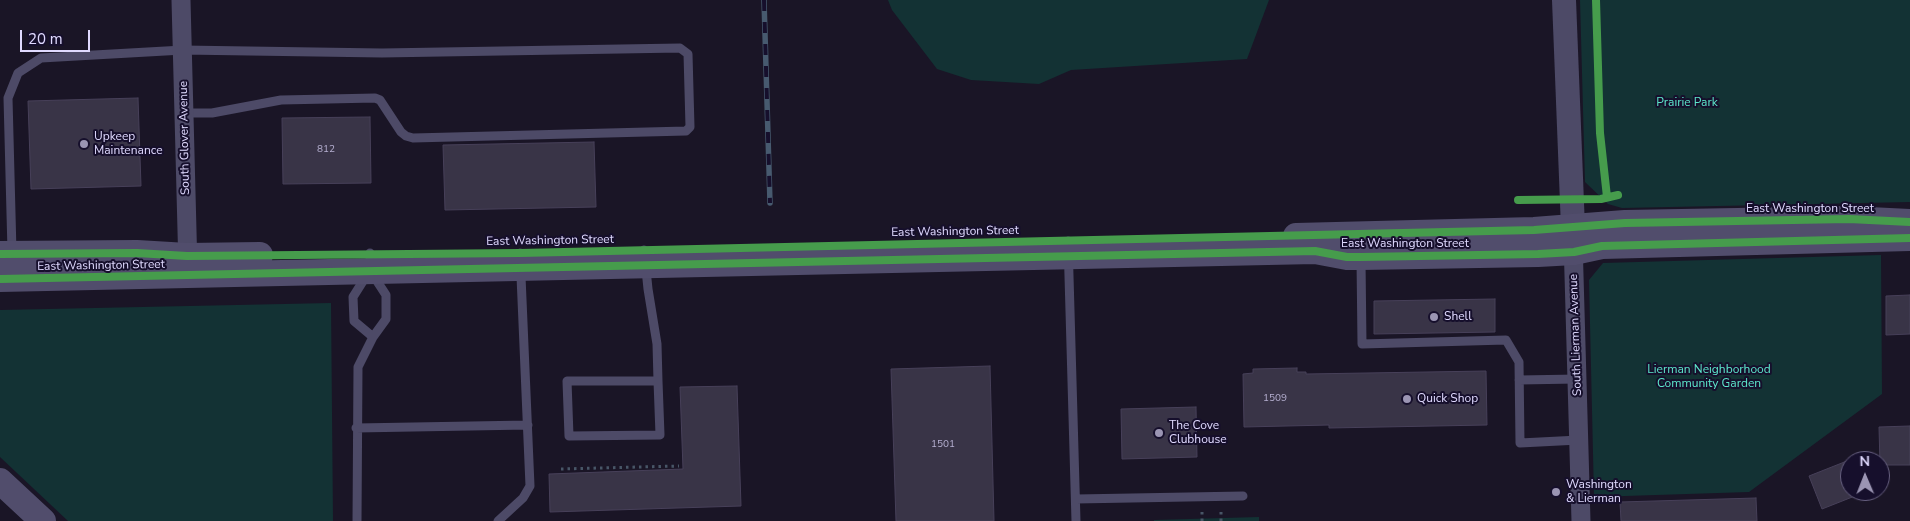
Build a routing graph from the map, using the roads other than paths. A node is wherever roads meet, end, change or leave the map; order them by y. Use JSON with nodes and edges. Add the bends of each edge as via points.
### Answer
{"nodes":[{"id":1,"x":181,"y":0,"type":"edge"},
{"id":2,"x":1564,"y":0,"type":"edge"},
{"id":3,"x":182,"y":50,"type":"junction"},
{"id":4,"x":184,"y":113,"type":"junction"},
{"id":5,"x":10,"y":172,"type":"junction"},
{"id":6,"x":0,"y":173,"type":"edge"},
{"id":7,"x":1910,"y":222,"type":"edge"},
{"id":8,"x":1910,"y":238,"type":"edge"},
{"id":9,"x":1573,"y":240,"type":"junction"},
{"id":10,"x":1361,"y":246,"type":"junction"},
{"id":11,"x":1068,"y":249,"type":"junction"},
{"id":12,"x":6,"y":254,"type":"edge"},
{"id":13,"x":645,"y":258,"type":"junction"},
{"id":14,"x":520,"y":260,"type":"junction"},
{"id":15,"x":370,"y":262,"type":"junction"},
{"id":16,"x":187,"y":266,"type":"junction"},
{"id":17,"x":0,"y":279,"type":"edge"},
{"id":18,"x":374,"y":338,"type":"junction"},
{"id":19,"x":1578,"y":379,"type":"junction"},
{"id":20,"x":1519,"y":380,"type":"junction"},
{"id":21,"x":658,"y":381,"type":"junction"},
{"id":22,"x":528,"y":425,"type":"junction"},
{"id":23,"x":356,"y":428,"type":"junction"},
{"id":24,"x":1579,"y":440,"type":"junction"},
{"id":25,"x":0,"y":481,"type":"edge"},
{"id":26,"x":1242,"y":496,"type":"dead end"},
{"id":27,"x":1076,"y":499,"type":"junction"},
{"id":28,"x":43,"y":521,"type":"edge"},
{"id":29,"x":357,"y":521,"type":"edge"},
{"id":30,"x":498,"y":521,"type":"edge"},
{"id":31,"x":1076,"y":521,"type":"edge"},
{"id":32,"x":1581,"y":521,"type":"edge"}],
"edges":[{"from":1,"to":3,"type":"street","name":"South Glover Avenue"},
{"from":2,"to":9,"type":"street","name":"South Lierman Avenue"},
{"from":3,"to":4,"type":"street","name":"South Glover Avenue"},
{"from":3,"to":4,"type":"lane","via":[[382,53],[680,48],[688,54],[690,127],[686,131],[413,138],[401,132],[380,100],[375,98],[281,100],[212,113]]},
{"from":3,"to":5,"type":"lane","via":[[41,58],[18,73],[8,98]]},
{"from":4,"to":16,"type":"street","name":"South Glover Avenue"},
{"from":5,"to":6,"type":"lane"},
{"from":5,"to":12,"type":"lane"},
{"from":7,"to":9,"type":"main road","name":"East Washington Street","via":[[1849,219],[1625,223]]},
{"from":8,"to":9,"type":"main road","name":"East Washington Street","via":[[1602,246]]},
{"from":9,"to":10,"type":"main road","name":"East Washington Street"},
{"from":9,"to":19,"type":"street","name":"South Lierman Avenue"},
{"from":10,"to":11,"type":"main road","name":"East Washington Street"},
{"from":10,"to":20,"type":"lane","via":[[1362,344],[1506,340],[1519,362]]},
{"from":11,"to":13,"type":"main road","name":"East Washington Street"},
{"from":11,"to":27,"type":"lane"},
{"from":12,"to":16,"type":"main road","name":"East Washington Street","via":[[137,253]]},
{"from":13,"to":14,"type":"main road","name":"East Washington Street"},
{"from":13,"to":21,"type":"lane","via":[[657,344]]},
{"from":14,"to":15,"type":"main road","name":"East Washington Street"},
{"from":14,"to":22,"type":"lane"},
{"from":15,"to":16,"type":"main road","name":"East Washington Street"},
{"from":15,"to":18,"type":"lane","via":[[386,295],[386,319]]},
{"from":15,"to":18,"type":"lane","via":[[353,297],[354,321]]},
{"from":16,"to":17,"type":"main road","name":"East Washington Street"},
{"from":18,"to":23,"type":"lane","via":[[358,367]]},
{"from":19,"to":20,"type":"lane"},
{"from":19,"to":24,"type":"street","name":"South Lierman Avenue"},
{"from":20,"to":24,"type":"lane","via":[[1520,443]]},
{"from":21,"to":21,"type":"lane","via":[[660,435],[569,436],[567,382]]},
{"from":22,"to":23,"type":"lane"},
{"from":22,"to":30,"type":"lane","via":[[530,486],[524,498]]},
{"from":23,"to":29,"type":"lane"},
{"from":24,"to":32,"type":"street","name":"South Lierman Avenue"},
{"from":25,"to":28,"type":"main road"},
{"from":26,"to":27,"type":"lane"},
{"from":27,"to":31,"type":"lane"}]}
